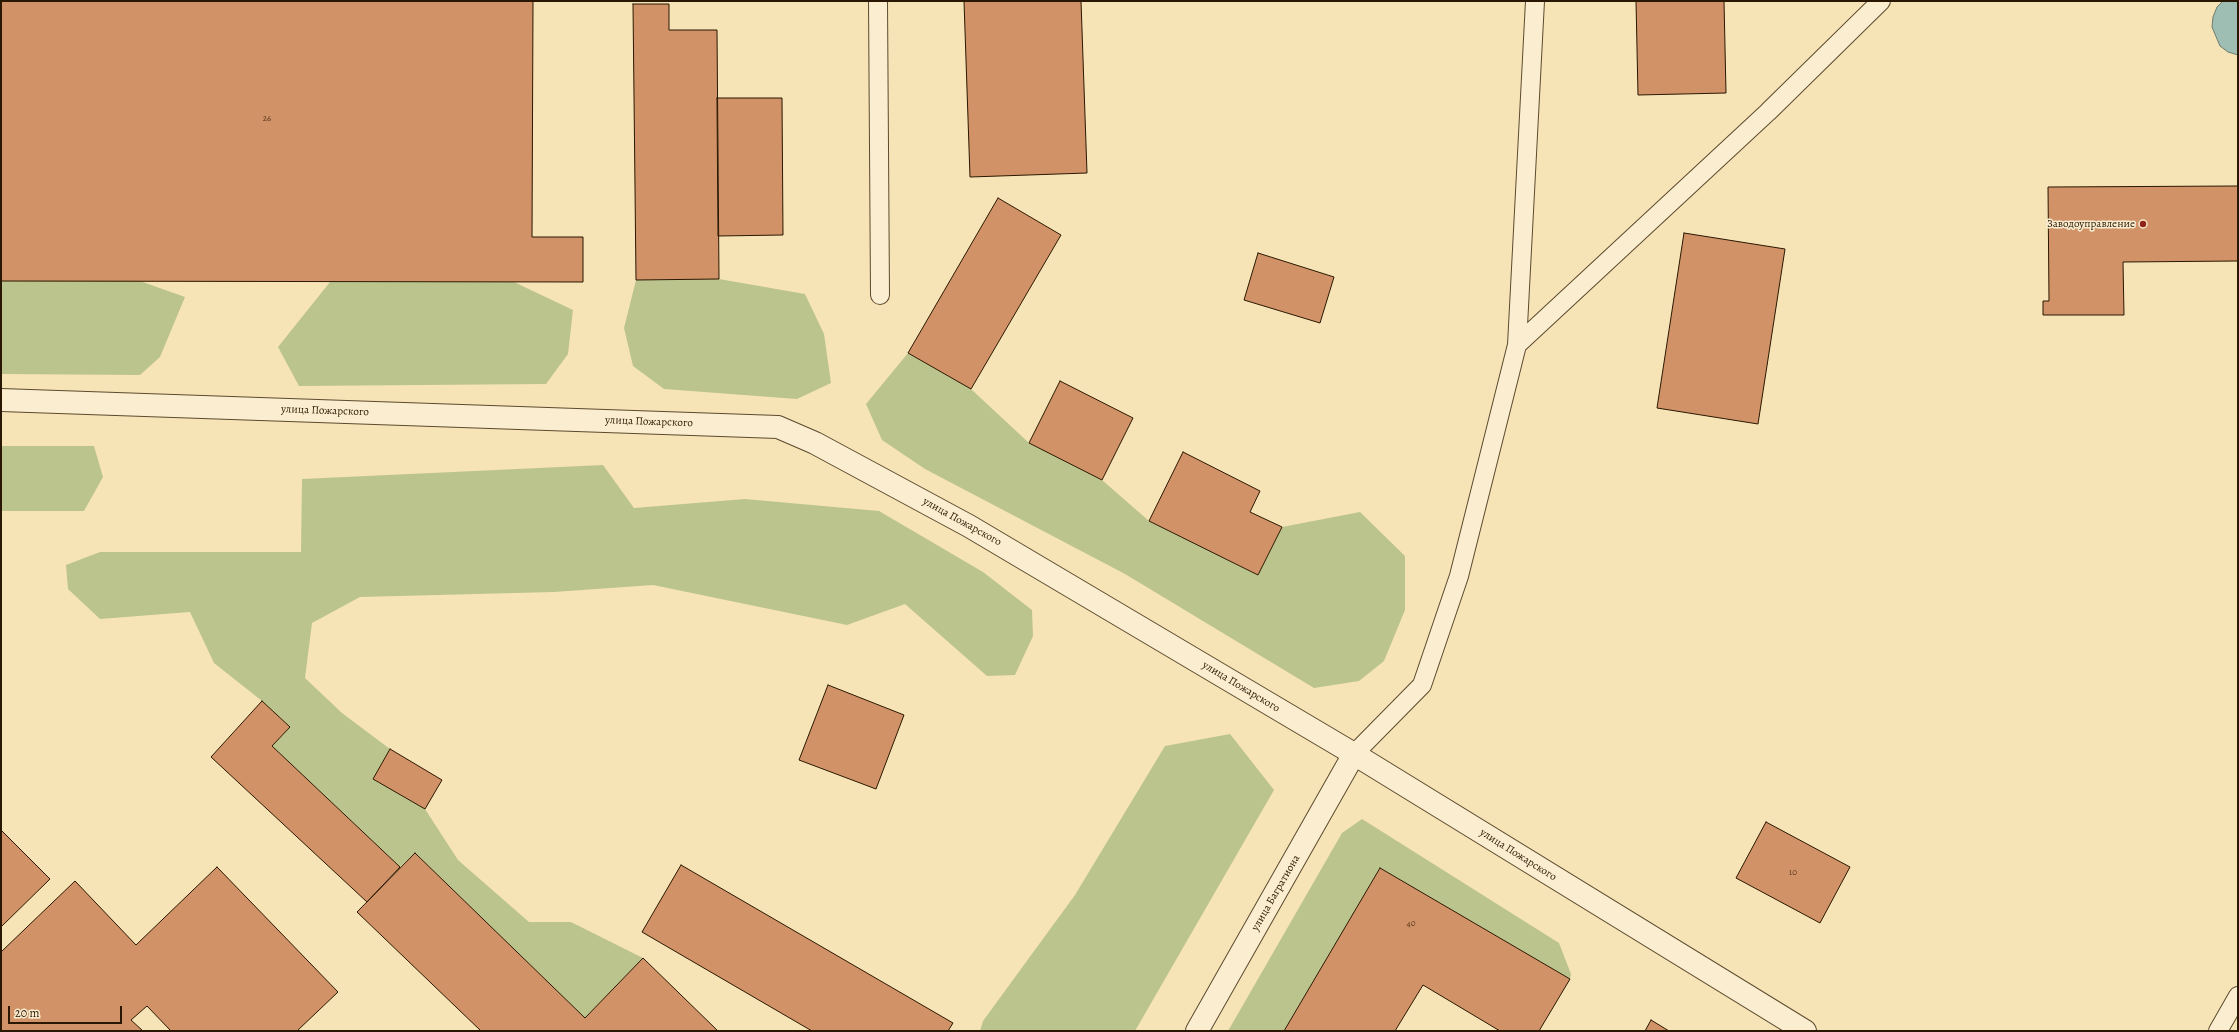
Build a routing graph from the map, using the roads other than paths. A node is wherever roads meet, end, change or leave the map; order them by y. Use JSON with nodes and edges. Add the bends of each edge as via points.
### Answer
{"nodes":[{"id":1,"x":878,"y":1,"type":"edge"},
{"id":2,"x":1535,"y":1,"type":"edge"},
{"id":3,"x":1881,"y":1,"type":"edge"},
{"id":4,"x":880,"y":295,"type":"dead end"},
{"id":5,"x":1517,"y":345,"type":"junction"},
{"id":6,"x":1,"y":400,"type":"edge"},
{"id":7,"x":1354,"y":754,"type":"junction"},
{"id":8,"x":2238,"y":996,"type":"edge"},
{"id":9,"x":1197,"y":1031,"type":"edge"},
{"id":10,"x":1805,"y":1031,"type":"edge"},
{"id":11,"x":2218,"y":1031,"type":"edge"}],
"edges":[{"from":1,"to":4,"type":"lane"},
{"from":2,"to":5,"type":"lane"},
{"from":3,"to":5,"type":"lane","via":[[1757,122]]},
{"from":5,"to":7,"type":"lane","via":[[1459,576],[1422,685]]},
{"from":6,"to":7,"type":"street","name":"улица Пожарского","via":[[778,427],[815,443],[970,526]]},
{"from":7,"to":9,"type":"street","name":"улица Багратиона"},
{"from":7,"to":10,"type":"street","name":"улица Пожарского"},
{"from":8,"to":11,"type":"lane"}]}
